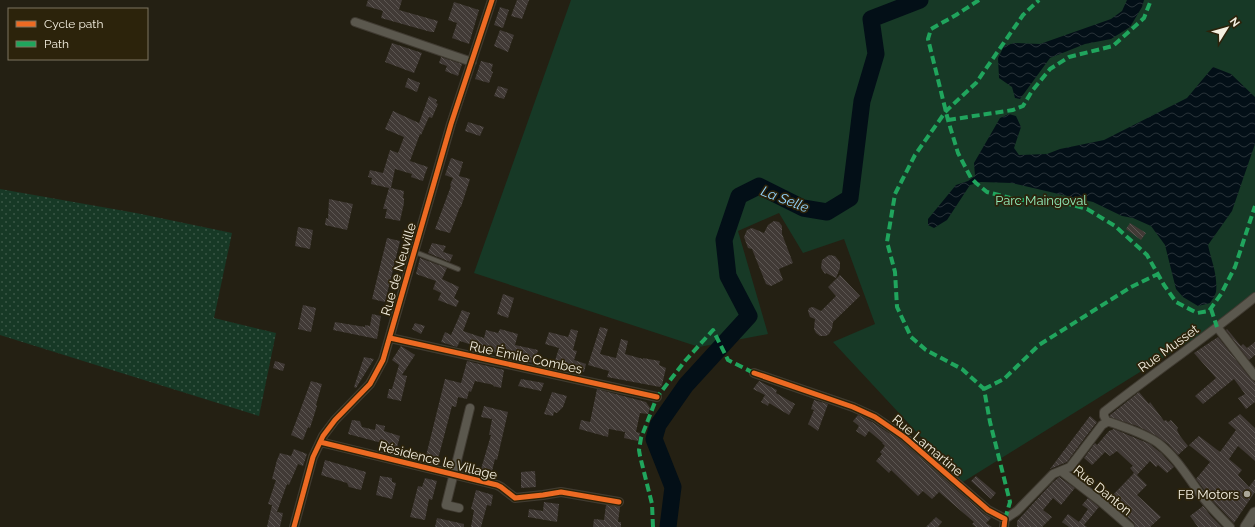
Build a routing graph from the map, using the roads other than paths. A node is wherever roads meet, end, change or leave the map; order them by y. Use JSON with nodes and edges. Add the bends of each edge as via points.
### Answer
{"nodes":[{"id":1,"x":492,"y":0,"type":"edge"},
{"id":2,"x":355,"y":22,"type":"dead end"},
{"id":3,"x":472,"y":62,"type":"junction"},
{"id":4,"x":415,"y":252,"type":"junction"},
{"id":5,"x":458,"y":269,"type":"dead end"},
{"id":6,"x":1255,"y":297,"type":"edge"},
{"id":7,"x":1217,"y":327,"type":"junction"},
{"id":8,"x":390,"y":338,"type":"junction"},
{"id":9,"x":754,"y":373,"type":"dead end"},
{"id":10,"x":1255,"y":376,"type":"edge"},
{"id":11,"x":657,"y":397,"type":"dead end"},
{"id":12,"x":470,"y":408,"type":"dead end"},
{"id":13,"x":1107,"y":422,"type":"junction"},
{"id":14,"x":320,"y":442,"type":"junction"},
{"id":15,"x":1061,"y":471,"type":"junction"},
{"id":16,"x":453,"y":475,"type":"junction"},
{"id":17,"x":619,"y":502,"type":"dead end"},
{"id":18,"x":459,"y":508,"type":"dead end"},
{"id":19,"x":1255,"y":513,"type":"edge"},
{"id":20,"x":1004,"y":523,"type":"edge"},
{"id":21,"x":294,"y":527,"type":"edge"},
{"id":22,"x":1130,"y":527,"type":"edge"},
{"id":23,"x":1230,"y":527,"type":"edge"},
{"id":24,"x":1246,"y":527,"type":"edge"}],
"edges":[{"from":1,"to":3,"type":"street","name":"Rue de Neuville"},
{"from":2,"to":3,"type":"street"},
{"from":3,"to":4,"type":"street","name":"Rue de Neuville","via":[[451,124]]},
{"from":4,"to":5,"type":"lane"},
{"from":4,"to":8,"type":"street","name":"Rue de Neuville"},
{"from":6,"to":7,"type":"street","name":"Rue Musset"},
{"from":7,"to":10,"type":"street"},
{"from":7,"to":13,"type":"street","name":"Rue Musset","via":[[1104,412]]},
{"from":8,"to":11,"type":"street","name":"Rue Émile Combes"},
{"from":8,"to":14,"type":"street","name":"Rue de Neuville","via":[[384,360],[374,379],[331,425]]},
{"from":9,"to":20,"type":"street","name":"Rue Lamartine","via":[[875,417],[904,437]]},
{"from":12,"to":16,"type":"street","name":"Résidence le Village"},
{"from":13,"to":15,"type":"street","via":[[1073,464]]},
{"from":13,"to":23,"type":"street","via":[[1139,432],[1164,448]]},
{"from":14,"to":16,"type":"street","name":"Résidence le Village"},
{"from":14,"to":21,"type":"street","name":"Rue de Neuville","via":[[310,467]]},
{"from":15,"to":20,"type":"street","via":[[1050,476]]},
{"from":15,"to":22,"type":"street","name":"Rue Danton"},
{"from":16,"to":17,"type":"street","name":"Résidence le Village","via":[[497,485],[515,498],[561,492]]},
{"from":16,"to":18,"type":"street","name":"Résidence le Village","via":[[446,505]]},
{"from":19,"to":24,"type":"street"}]}
